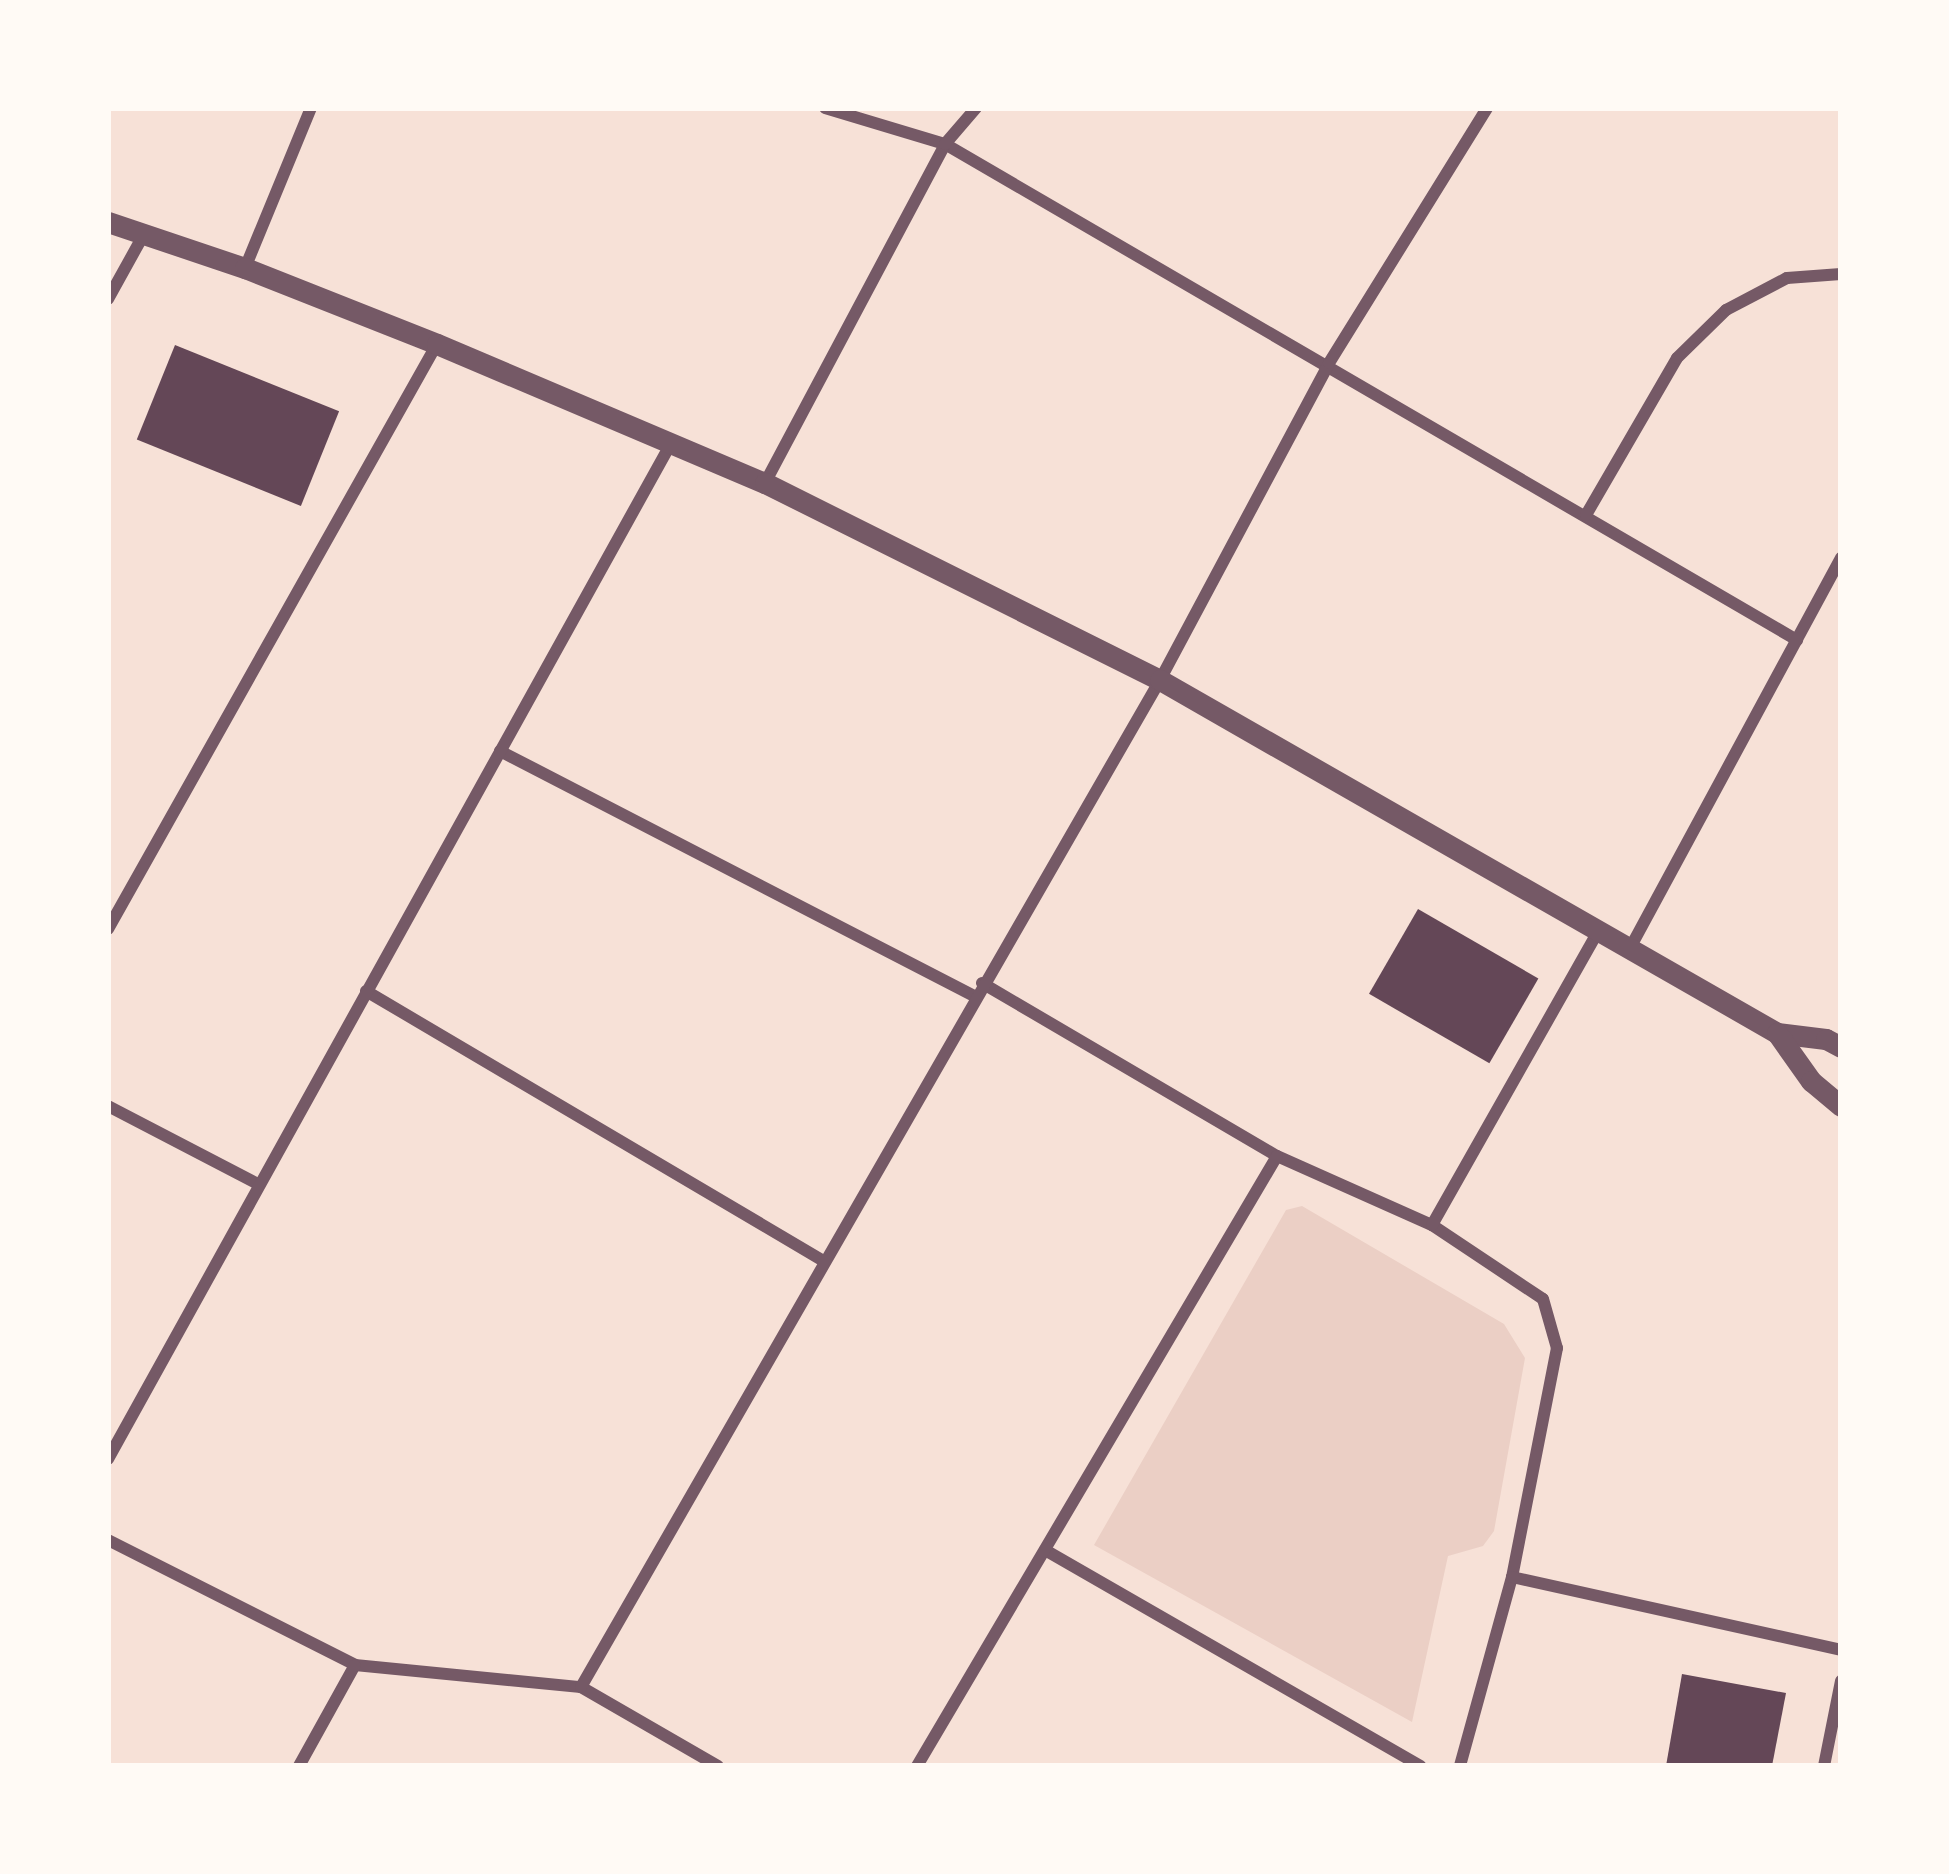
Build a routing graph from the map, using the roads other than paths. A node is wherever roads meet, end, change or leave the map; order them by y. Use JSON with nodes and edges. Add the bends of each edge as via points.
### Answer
{"nodes":[{"id":1,"x":310,"y":108,"type":"edge"},
{"id":2,"x":825,"y":108,"type":"edge"},
{"id":3,"x":976,"y":108,"type":"edge"},
{"id":4,"x":1487,"y":108,"type":"edge"},
{"id":5,"x":946,"y":144,"type":"junction"},
{"id":6,"x":108,"y":222,"type":"edge"},
{"id":7,"x":145,"y":234,"type":"junction"},
{"id":8,"x":245,"y":268,"type":"junction"},
{"id":9,"x":1841,"y":274,"type":"edge"},
{"id":10,"x":108,"y":299,"type":"edge"},
{"id":11,"x":437,"y":344,"type":"junction"},
{"id":12,"x":1329,"y":363,"type":"junction"},
{"id":13,"x":670,"y":445,"type":"junction"},
{"id":14,"x":765,"y":483,"type":"junction"},
{"id":15,"x":1586,"y":515,"type":"junction"},
{"id":16,"x":1841,"y":557,"type":"edge"},
{"id":17,"x":1797,"y":640,"type":"junction"},
{"id":18,"x":1160,"y":680,"type":"junction"},
{"id":19,"x":500,"y":751,"type":"junction"},
{"id":20,"x":108,"y":928,"type":"edge"},
{"id":21,"x":1598,"y":932,"type":"junction"},
{"id":22,"x":1629,"y":950,"type":"junction"},
{"id":23,"x":978,"y":990,"type":"junction"},
{"id":24,"x":366,"y":991,"type":"junction"},
{"id":25,"x":1777,"y":1033,"type":"junction"},
{"id":26,"x":1841,"y":1047,"type":"edge"},
{"id":27,"x":108,"y":1106,"type":"edge"},
{"id":28,"x":1841,"y":1106,"type":"edge"},
{"id":29,"x":1277,"y":1156,"type":"junction"},
{"id":30,"x":258,"y":1184,"type":"junction"},
{"id":31,"x":1432,"y":1225,"type":"junction"},
{"id":32,"x":822,"y":1260,"type":"junction"},
{"id":33,"x":108,"y":1460,"type":"edge"},
{"id":34,"x":108,"y":1540,"type":"edge"},
{"id":35,"x":1046,"y":1550,"type":"junction"},
{"id":36,"x":1512,"y":1576,"type":"junction"},
{"id":37,"x":1841,"y":1650,"type":"edge"},
{"id":38,"x":355,"y":1664,"type":"junction"},
{"id":39,"x":1841,"y":1681,"type":"edge"},
{"id":40,"x":581,"y":1687,"type":"junction"},
{"id":41,"x":299,"y":1766,"type":"edge"},
{"id":42,"x":718,"y":1766,"type":"edge"},
{"id":43,"x":917,"y":1766,"type":"edge"},
{"id":44,"x":1420,"y":1766,"type":"edge"},
{"id":45,"x":1460,"y":1766,"type":"edge"},
{"id":46,"x":1824,"y":1766,"type":"edge"}],
"edges":[{"from":1,"to":8,"type":"street"},
{"from":2,"to":5,"type":"street"},
{"from":3,"to":5,"type":"street"},
{"from":4,"to":12,"type":"street"},
{"from":5,"to":12,"type":"street"},
{"from":5,"to":14,"type":"street"},
{"from":6,"to":7,"type":"street"},
{"from":7,"to":8,"type":"street"},
{"from":7,"to":10,"type":"street"},
{"from":8,"to":11,"type":"street"},
{"from":9,"to":15,"type":"street","via":[[1787,278],[1726,310],[1677,358]]},
{"from":11,"to":13,"type":"street"},
{"from":11,"to":20,"type":"street"},
{"from":12,"to":15,"type":"street"},
{"from":12,"to":18,"type":"street"},
{"from":13,"to":14,"type":"street"},
{"from":13,"to":19,"type":"street"},
{"from":14,"to":18,"type":"street"},
{"from":15,"to":17,"type":"street"},
{"from":16,"to":17,"type":"street"},
{"from":17,"to":22,"type":"street"},
{"from":18,"to":21,"type":"street"},
{"from":18,"to":23,"type":"street"},
{"from":19,"to":23,"type":"street"},
{"from":19,"to":24,"type":"street"},
{"from":21,"to":22,"type":"street"},
{"from":21,"to":31,"type":"street"},
{"from":22,"to":25,"type":"street"},
{"from":23,"to":29,"type":"street"},
{"from":23,"to":32,"type":"street"},
{"from":24,"to":30,"type":"street"},
{"from":24,"to":32,"type":"street"},
{"from":25,"to":26,"type":"street"},
{"from":25,"to":28,"type":"street","via":[[1811,1081]]},
{"from":27,"to":30,"type":"street"},
{"from":29,"to":31,"type":"street"},
{"from":29,"to":35,"type":"street"},
{"from":30,"to":33,"type":"street"},
{"from":31,"to":36,"type":"street","via":[[1543,1299],[1557,1348]]},
{"from":32,"to":40,"type":"street"},
{"from":34,"to":38,"type":"street"},
{"from":35,"to":43,"type":"street"},
{"from":35,"to":44,"type":"street"},
{"from":36,"to":37,"type":"street"},
{"from":36,"to":45,"type":"street"},
{"from":38,"to":40,"type":"street"},
{"from":38,"to":41,"type":"street"},
{"from":39,"to":46,"type":"street"},
{"from":40,"to":42,"type":"street"}]}
